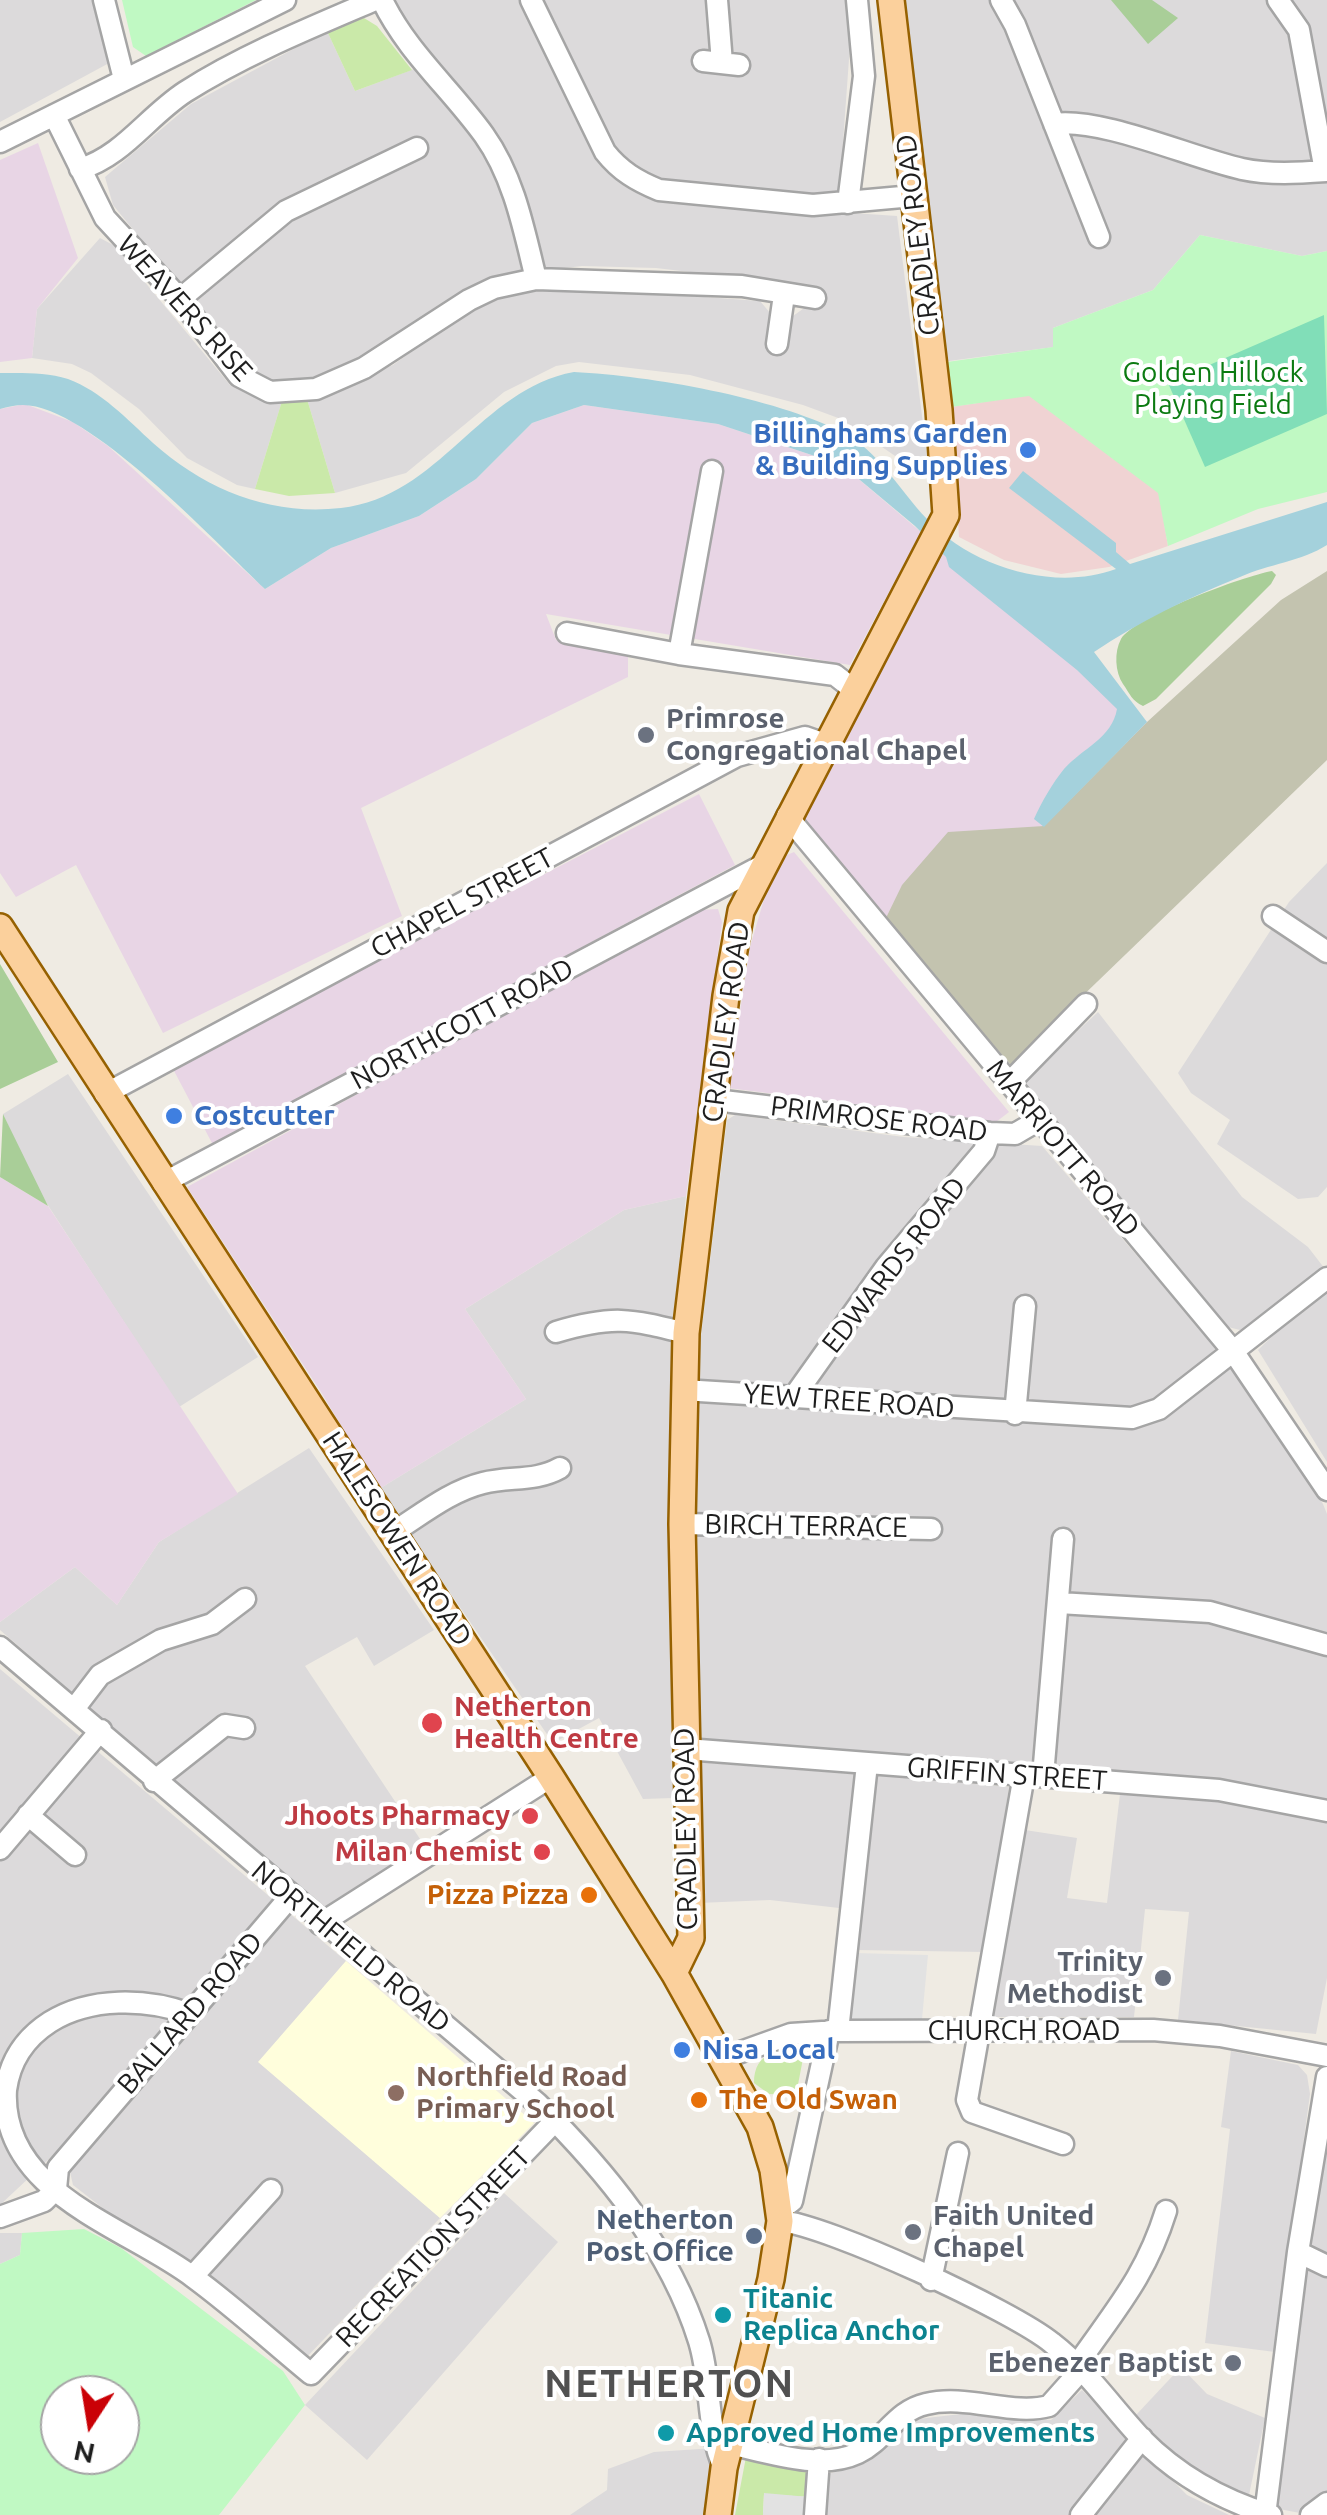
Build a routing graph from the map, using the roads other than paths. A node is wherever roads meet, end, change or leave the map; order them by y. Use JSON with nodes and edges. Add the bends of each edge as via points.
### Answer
{"nodes":[{"id":1,"x":104,"y":0,"type":"edge"},
{"id":2,"x":285,"y":0,"type":"edge"},
{"id":3,"x":379,"y":0,"type":"edge"},
{"id":4,"x":531,"y":0,"type":"edge"},
{"id":5,"x":717,"y":0,"type":"edge"},
{"id":6,"x":857,"y":0,"type":"edge"},
{"id":7,"x":891,"y":0,"type":"edge"},
{"id":8,"x":1001,"y":0,"type":"edge"},
{"id":9,"x":1278,"y":0,"type":"edge"},
{"id":10,"x":721,"y":63,"type":"dead end"},
{"id":11,"x":124,"y":80,"type":"junction"},
{"id":12,"x":54,"y":115,"type":"junction"},
{"id":13,"x":1054,"y":124,"type":"junction"},
{"id":14,"x":0,"y":142,"type":"edge"},
{"id":15,"x":416,"y":148,"type":"dead end"},
{"id":16,"x":80,"y":170,"type":"junction"},
{"id":17,"x":1326,"y":171,"type":"edge"},
{"id":18,"x":913,"y":196,"type":"junction"},
{"id":19,"x":848,"y":203,"type":"junction"},
{"id":20,"x":1099,"y":237,"type":"dead end"},
{"id":21,"x":536,"y":279,"type":"junction"},
{"id":22,"x":784,"y":295,"type":"junction"},
{"id":23,"x":815,"y":298,"type":"dead end"},
{"id":24,"x":180,"y":299,"type":"junction"},
{"id":25,"x":777,"y":344,"type":"dead end"},
{"id":26,"x":712,"y":471,"type":"dead end"},
{"id":27,"x":566,"y":632,"type":"dead end"},
{"id":28,"x":679,"y":654,"type":"junction"},
{"id":29,"x":852,"y":689,"type":"junction"},
{"id":30,"x":826,"y":744,"type":"junction"},
{"id":31,"x":786,"y":816,"type":"junction"},
{"id":32,"x":760,"y":866,"type":"junction"},
{"id":33,"x":1273,"y":916,"type":"dead end"},
{"id":34,"x":0,"y":927,"type":"edge"},
{"id":35,"x":1327,"y":952,"type":"edge"},
{"id":36,"x":1086,"y":1004,"type":"dead end"},
{"id":37,"x":1009,"y":1083,"type":"junction"},
{"id":38,"x":105,"y":1094,"type":"junction"},
{"id":39,"x":715,"y":1100,"type":"junction"},
{"id":40,"x":1039,"y":1120,"type":"junction"},
{"id":41,"x":990,"y":1133,"type":"junction"},
{"id":42,"x":163,"y":1183,"type":"junction"},
{"id":43,"x":1327,"y":1278,"type":"edge"},
{"id":44,"x":1025,"y":1306,"type":"dead end"},
{"id":45,"x":556,"y":1332,"type":"dead end"},
{"id":46,"x":686,"y":1333,"type":"junction"},
{"id":47,"x":1233,"y":1351,"type":"junction"},
{"id":48,"x":683,"y":1390,"type":"junction"},
{"id":49,"x":795,"y":1395,"type":"junction"},
{"id":50,"x":1015,"y":1414,"type":"junction"},
{"id":51,"x":560,"y":1468,"type":"dead end"},
{"id":52,"x":1327,"y":1490,"type":"edge"},
{"id":53,"x":682,"y":1524,"type":"junction"},
{"id":54,"x":930,"y":1529,"type":"dead end"},
{"id":55,"x":392,"y":1533,"type":"junction"},
{"id":56,"x":1063,"y":1539,"type":"dead end"},
{"id":57,"x":246,"y":1599,"type":"dead end"},
{"id":58,"x":1059,"y":1603,"type":"junction"},
{"id":59,"x":1327,"y":1645,"type":"edge"},
{"id":60,"x":0,"y":1647,"type":"edge"},
{"id":61,"x":74,"y":1709,"type":"junction"},
{"id":62,"x":244,"y":1728,"type":"dead end"},
{"id":63,"x":101,"y":1730,"type":"junction"},
{"id":64,"x":686,"y":1749,"type":"junction"},
{"id":65,"x":867,"y":1764,"type":"junction"},
{"id":66,"x":1034,"y":1776,"type":"junction"},
{"id":67,"x":551,"y":1777,"type":"junction"},
{"id":68,"x":154,"y":1781,"type":"junction"},
{"id":69,"x":1327,"y":1811,"type":"edge"},
{"id":70,"x":28,"y":1816,"type":"junction"},
{"id":71,"x":0,"y":1849,"type":"edge"},
{"id":72,"x":75,"y":1855,"type":"dead end"},
{"id":73,"x":290,"y":1897,"type":"junction"},
{"id":74,"x":320,"y":1924,"type":"junction"},
{"id":75,"x":674,"y":1973,"type":"junction"},
{"id":76,"x":190,"y":2014,"type":"junction"},
{"id":77,"x":833,"y":2031,"type":"junction"},
{"id":78,"x":982,"y":2031,"type":"junction"},
{"id":79,"x":1327,"y":2056,"type":"edge"},
{"id":80,"x":724,"y":2058,"type":"junction"},
{"id":81,"x":1327,"y":2077,"type":"edge"},
{"id":82,"x":555,"y":2121,"type":"junction"},
{"id":83,"x":1063,"y":2144,"type":"dead end"},
{"id":84,"x":958,"y":2152,"type":"dead end"},
{"id":85,"x":56,"y":2189,"type":"junction"},
{"id":86,"x":271,"y":2190,"type":"dead end"},
{"id":87,"x":1166,"y":2211,"type":"dead end"},
{"id":88,"x":780,"y":2216,"type":"junction"},
{"id":89,"x":0,"y":2217,"type":"edge"},
{"id":90,"x":1298,"y":2252,"type":"junction"},
{"id":91,"x":1327,"y":2266,"type":"edge"},
{"id":92,"x":192,"y":2276,"type":"junction"},
{"id":93,"x":931,"y":2280,"type":"junction"},
{"id":94,"x":1082,"y":2369,"type":"junction"},
{"id":95,"x":707,"y":2389,"type":"junction"},
{"id":96,"x":738,"y":2408,"type":"junction"},
{"id":97,"x":1142,"y":2438,"type":"junction"},
{"id":98,"x":726,"y":2456,"type":"junction"},
{"id":99,"x":820,"y":2459,"type":"junction"},
{"id":100,"x":1327,"y":2502,"type":"edge"},
{"id":101,"x":1267,"y":2514,"type":"edge"},
{"id":102,"x":718,"y":2515,"type":"edge"},
{"id":103,"x":815,"y":2515,"type":"edge"},
{"id":104,"x":1080,"y":2515,"type":"edge"},
{"id":105,"x":1311,"y":2515,"type":"edge"}],
"edges":[{"from":1,"to":11,"type":"street"},
{"from":2,"to":11,"type":"street"},
{"from":3,"to":16,"type":"street","via":[[190,90],[155,113],[111,157]]},
{"from":3,"to":21,"type":"street","via":[[401,39],[495,152],[518,204]]},
{"from":4,"to":19,"type":"street","via":[[605,152],[639,182],[679,192]]},
{"from":5,"to":10,"type":"street"},
{"from":6,"to":19,"type":"street","via":[[864,76]]},
{"from":7,"to":18,"type":"main road","name":"CRADLEY ROAD"},
{"from":8,"to":13,"type":"street"},
{"from":9,"to":17,"type":"street","via":[[1299,30]]},
{"from":11,"to":12,"type":"street"},
{"from":12,"to":14,"type":"street"},
{"from":12,"to":16,"type":"street","name":"WEAVERS RISE"},
{"from":13,"to":17,"type":"street","via":[[1111,132],[1244,169]]},
{"from":13,"to":20,"type":"street"},
{"from":15,"to":24,"type":"street","via":[[286,211]]},
{"from":16,"to":24,"type":"street","name":"WEAVERS RISE","via":[[106,218]]},
{"from":18,"to":19,"type":"street"},
{"from":18,"to":29,"type":"main road","name":"CRADLEY ROAD","via":[[948,501],[943,522]]},
{"from":21,"to":22,"type":"street","name":"WEAVERS RISE","via":[[742,286]]},
{"from":21,"to":24,"type":"street","name":"WEAVERS RISE","via":[[469,300],[364,368],[306,392],[270,392],[238,376]]},
{"from":22,"to":23,"type":"street","name":"WEAVERS RISE"},
{"from":22,"to":25,"type":"street"},
{"from":26,"to":28,"type":"street"},
{"from":27,"to":28,"type":"street"},
{"from":28,"to":29,"type":"street","via":[[835,675]]},
{"from":29,"to":30,"type":"main road","name":"CRADLEY ROAD"},
{"from":30,"to":31,"type":"main road","name":"CRADLEY ROAD"},
{"from":30,"to":38,"type":"street","name":"CHAPEL STREET","via":[[805,737],[737,756]]},
{"from":31,"to":32,"type":"main road","name":"CRADLEY ROAD"},
{"from":31,"to":37,"type":"street","name":"MARRIOTT ROAD"},
{"from":32,"to":39,"type":"main road","name":"CRADLEY ROAD","via":[[741,910]]},
{"from":32,"to":42,"type":"street","name":"NORTHCOTT ROAD"},
{"from":33,"to":35,"type":"street"},
{"from":34,"to":38,"type":"main road","name":"HALESOWEN ROAD"},
{"from":36,"to":37,"type":"street"},
{"from":37,"to":40,"type":"street","name":"MARRIOTT ROAD"},
{"from":38,"to":42,"type":"main road","name":"HALESOWEN ROAD"},
{"from":39,"to":41,"type":"street","name":"PRIMROSE ROAD"},
{"from":39,"to":46,"type":"main road","name":"CRADLEY ROAD"},
{"from":40,"to":41,"type":"street","name":"PRIMROSE ROAD","via":[[1015,1134]]},
{"from":40,"to":47,"type":"street","name":"MARRIOTT ROAD"},
{"from":41,"to":49,"type":"street","name":"EDWARDS ROAD","via":[[984,1150],[886,1267]]},
{"from":42,"to":55,"type":"main road","name":"HALESOWEN ROAD"},
{"from":43,"to":47,"type":"street","name":"YEW TREE ROAD"},
{"from":44,"to":50,"type":"street"},
{"from":45,"to":46,"type":"street","via":[[602,1318]]},
{"from":46,"to":48,"type":"main road","name":"CRADLEY ROAD"},
{"from":47,"to":50,"type":"street","name":"YEW TREE ROAD","via":[[1159,1409],[1132,1418]]},
{"from":47,"to":52,"type":"street","name":"MARRIOTT ROAD"},
{"from":48,"to":49,"type":"street","name":"YEW TREE ROAD"},
{"from":48,"to":53,"type":"main road","name":"CRADLEY ROAD"},
{"from":49,"to":50,"type":"street","name":"YEW TREE ROAD"},
{"from":51,"to":55,"type":"street","via":[[540,1479],[479,1484]]},
{"from":53,"to":54,"type":"street","name":"BIRCH TERRACE"},
{"from":53,"to":64,"type":"main road","name":"CRADLEY ROAD"},
{"from":55,"to":67,"type":"main road","name":"HALESOWEN ROAD"},
{"from":56,"to":58,"type":"street"},
{"from":57,"to":61,"type":"street","via":[[212,1624],[161,1640],[100,1674]]},
{"from":58,"to":59,"type":"street","via":[[1210,1612]]},
{"from":58,"to":66,"type":"street"},
{"from":60,"to":61,"type":"street","name":"NORTHFIELD ROAD"},
{"from":61,"to":63,"type":"street","name":"NORTHFIELD ROAD"},
{"from":62,"to":68,"type":"street","via":[[225,1726]]},
{"from":63,"to":68,"type":"street","name":"NORTHFIELD ROAD"},
{"from":63,"to":70,"type":"street"},
{"from":64,"to":65,"type":"street","name":"GRIFFIN STREET"},
{"from":64,"to":75,"type":"main road","name":"CRADLEY ROAD","via":[[691,1938]]},
{"from":65,"to":66,"type":"street","name":"GRIFFIN STREET"},
{"from":65,"to":77,"type":"street"},
{"from":66,"to":69,"type":"street","name":"GRIFFIN STREET","via":[[1219,1790]]},
{"from":66,"to":78,"type":"street"},
{"from":67,"to":74,"type":"street"},
{"from":67,"to":75,"type":"main road","name":"HALESOWEN ROAD"},
{"from":68,"to":73,"type":"street","name":"NORTHFIELD ROAD"},
{"from":70,"to":71,"type":"street"},
{"from":70,"to":72,"type":"street"},
{"from":73,"to":74,"type":"street","name":"NORTHFIELD ROAD"},
{"from":73,"to":76,"type":"street","name":"BALLARD ROAD"},
{"from":74,"to":82,"type":"street","name":"NORTHFIELD ROAD"},
{"from":75,"to":80,"type":"main road","name":"HALESOWEN ROAD"},
{"from":76,"to":85,"type":"street","name":"BALLARD ROAD","via":[[58,2168]]},
{"from":76,"to":85,"type":"street","via":[[159,2006],[93,2005],[61,2016],[27,2040],[10,2071],[8,2123],[33,2173]]},
{"from":77,"to":78,"type":"street","name":"CHURCH ROAD"},
{"from":77,"to":80,"type":"street","name":"CHURCH ROAD","via":[[791,2034]]},
{"from":77,"to":88,"type":"street","via":[[792,2201]]},
{"from":78,"to":79,"type":"street","name":"CHURCH ROAD","via":[[1190,2032]]},
{"from":78,"to":83,"type":"street","via":[[967,2100],[972,2112]]},
{"from":80,"to":88,"type":"main road","name":"HALESOWEN ROAD","via":[[760,2126]]},
{"from":81,"to":90,"type":"street"},
{"from":82,"to":92,"type":"street","name":"RECREATION STREET","via":[[311,2374]]},
{"from":82,"to":95,"type":"street","name":"NORTHFIELD ROAD","via":[[616,2187],[662,2260],[700,2344]]},
{"from":84,"to":93,"type":"street"},
{"from":85,"to":89,"type":"street","via":[[44,2201]]},
{"from":85,"to":92,"type":"street","via":[[61,2201]]},
{"from":86,"to":92,"type":"street"},
{"from":87,"to":94,"type":"street","via":[[1152,2257],[1084,2355]]},
{"from":88,"to":93,"type":"street"},
{"from":88,"to":96,"type":"main road","name":"HALESOWEN ROAD"},
{"from":90,"to":91,"type":"street"},
{"from":90,"to":101,"type":"street"},
{"from":93,"to":94,"type":"street","via":[[1050,2341]]},
{"from":94,"to":97,"type":"street"},
{"from":94,"to":99,"type":"street","via":[[1049,2406],[928,2403],[892,2420],[858,2452]]},
{"from":95,"to":96,"type":"street","via":[[717,2402]]},
{"from":95,"to":98,"type":"street","name":"NORTHFIELD ROAD","via":[[715,2448]]},
{"from":96,"to":98,"type":"main road","name":"HALESOWEN ROAD"},
{"from":97,"to":101,"type":"street","via":[[1209,2492]]},
{"from":97,"to":104,"type":"street"},
{"from":98,"to":99,"type":"street"},
{"from":98,"to":102,"type":"main road","name":"HALESOWEN ROAD"},
{"from":99,"to":103,"type":"street"},
{"from":100,"to":105,"type":"street"}]}
